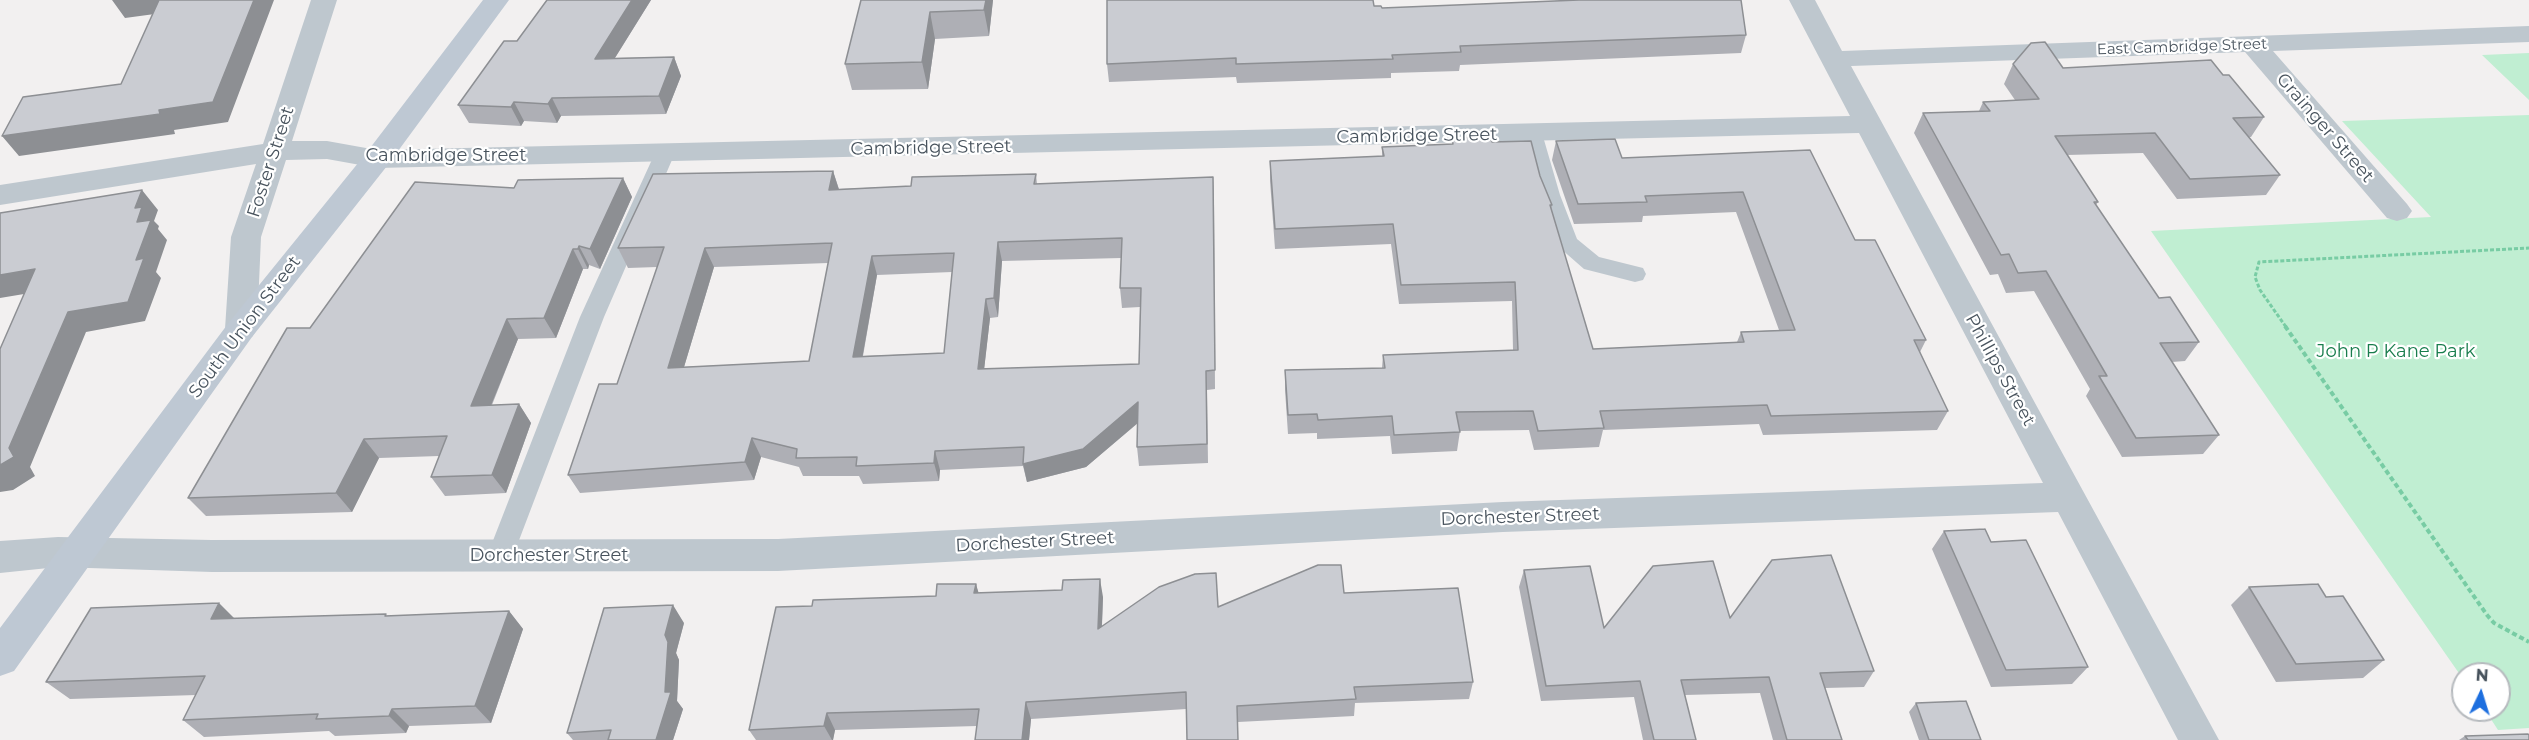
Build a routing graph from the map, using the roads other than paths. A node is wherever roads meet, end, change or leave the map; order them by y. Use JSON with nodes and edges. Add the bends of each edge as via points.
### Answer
{"nodes":[{"id":1,"x":324,"y":0,"type":"edge"},
{"id":2,"x":496,"y":0,"type":"edge"},
{"id":3,"x":1802,"y":0,"type":"edge"},
{"id":4,"x":2529,"y":34,"type":"edge"},
{"id":5,"x":2253,"y":45,"type":"junction"},
{"id":6,"x":1834,"y":59,"type":"junction"},
{"id":7,"x":1867,"y":124,"type":"junction"},
{"id":8,"x":1532,"y":133,"type":"junction"},
{"id":9,"x":276,"y":151,"type":"junction"},
{"id":10,"x":664,"y":153,"type":"junction"},
{"id":11,"x":376,"y":159,"type":"junction"},
{"id":12,"x":0,"y":195,"type":"edge"},
{"id":13,"x":2397,"y":211,"type":"dead end"},
{"id":14,"x":1635,"y":274,"type":"dead end"},
{"id":15,"x":241,"y":329,"type":"junction"},
{"id":16,"x":2070,"y":497,"type":"junction"},
{"id":17,"x":79,"y":553,"type":"junction"},
{"id":18,"x":500,"y":556,"type":"junction"},
{"id":19,"x":0,"y":557,"type":"edge"},
{"id":20,"x":0,"y":659,"type":"edge"},
{"id":21,"x":2199,"y":740,"type":"edge"}],
"edges":[{"from":1,"to":9,"type":"street","name":"Foster Street"},
{"from":2,"to":11,"type":"main road","name":"South Union Street"},
{"from":3,"to":6,"type":"street","name":"Phillips Street"},
{"from":4,"to":5,"type":"street","name":"East Cambridge Street"},
{"from":5,"to":6,"type":"street","name":"East Cambridge Street"},
{"from":5,"to":13,"type":"street","name":"Grainger Street"},
{"from":6,"to":7,"type":"street","name":"Phillips Street"},
{"from":7,"to":8,"type":"street","name":"Cambridge Street"},
{"from":7,"to":16,"type":"street","name":"Phillips Street"},
{"from":8,"to":10,"type":"street","name":"Cambridge Street"},
{"from":8,"to":14,"type":"lane","via":[[1549,195],[1568,243],[1592,263]]},
{"from":9,"to":11,"type":"street","name":"Cambridge Street","via":[[327,150]]},
{"from":9,"to":12,"type":"street","name":"Cambridge Street"},
{"from":9,"to":15,"type":"street","name":"Foster Street","via":[[246,237]]},
{"from":10,"to":11,"type":"street","name":"Cambridge Street"},
{"from":10,"to":18,"type":"lane","via":[[592,317]]},
{"from":11,"to":15,"type":"main road","name":"South Union Street"},
{"from":15,"to":17,"type":"main road","name":"South Union Street"},
{"from":16,"to":18,"type":"street","name":"Dorchester Street","via":[[1503,517],[778,555]]},
{"from":16,"to":21,"type":"street","name":"Phillips Street"},
{"from":17,"to":18,"type":"street","name":"Dorchester Street"},
{"from":17,"to":19,"type":"street","name":"Dorchester Street"},
{"from":17,"to":20,"type":"main road","name":"South Union Street"}]}
